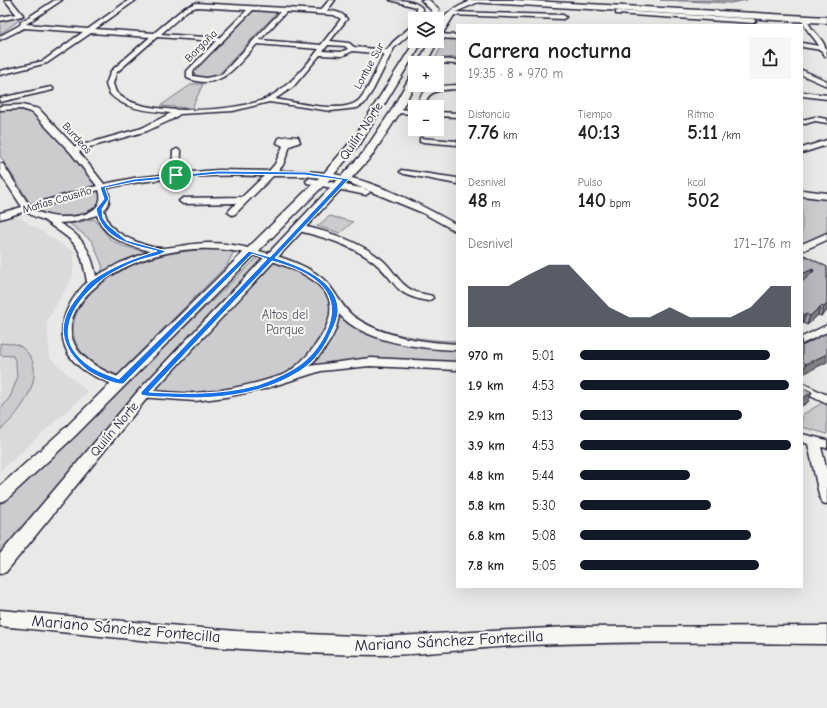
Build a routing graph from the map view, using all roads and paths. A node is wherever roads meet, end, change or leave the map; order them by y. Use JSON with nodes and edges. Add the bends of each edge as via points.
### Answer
{"nodes":[{"id":1,"x":8,"y":0,"type":"edge"},
{"id":2,"x":59,"y":0,"type":"edge"},
{"id":3,"x":133,"y":0,"type":"edge"},
{"id":4,"x":215,"y":0,"type":"edge"},
{"id":5,"x":332,"y":0,"type":"edge"},
{"id":6,"x":393,"y":0,"type":"edge"},
{"id":7,"x":424,"y":0,"type":"edge"},
{"id":8,"x":469,"y":0,"type":"edge"},
{"id":9,"x":478,"y":0,"type":"edge"},
{"id":10,"x":572,"y":0,"type":"edge"},
{"id":11,"x":209,"y":5,"type":"junction"},
{"id":12,"x":252,"y":8,"type":"junction"},
{"id":13,"x":285,"y":10,"type":"junction"},
{"id":14,"x":323,"y":12,"type":"junction"},
{"id":15,"x":420,"y":12,"type":"edge"},
{"id":16,"x":436,"y":12,"type":"edge"},
{"id":17,"x":618,"y":13,"type":"dead end"},
{"id":18,"x":451,"y":14,"type":"junction"},
{"id":19,"x":827,"y":15,"type":"edge"},
{"id":20,"x":700,"y":16,"type":"edge"},
{"id":21,"x":563,"y":17,"type":"dead end"},
{"id":22,"x":804,"y":18,"type":"junction"},
{"id":23,"x":0,"y":19,"type":"edge"},
{"id":24,"x":814,"y":19,"type":"junction"},
{"id":25,"x":753,"y":20,"type":"dead end"},
{"id":26,"x":827,"y":20,"type":"edge"},
{"id":27,"x":444,"y":25,"type":"edge"},
{"id":28,"x":23,"y":26,"type":"junction"},
{"id":29,"x":89,"y":31,"type":"junction"},
{"id":30,"x":408,"y":31,"type":"edge"},
{"id":31,"x":155,"y":36,"type":"junction"},
{"id":32,"x":444,"y":36,"type":"edge"},
{"id":33,"x":817,"y":36,"type":"junction"},
{"id":34,"x":456,"y":37,"type":"edge"},
{"id":35,"x":0,"y":38,"type":"edge"},
{"id":36,"x":221,"y":40,"type":"junction"},
{"id":37,"x":255,"y":42,"type":"junction"},
{"id":38,"x":324,"y":45,"type":"junction"},
{"id":39,"x":803,"y":45,"type":"edge"},
{"id":40,"x":415,"y":48,"type":"edge"},
{"id":41,"x":822,"y":48,"type":"junction"},
{"id":42,"x":352,"y":49,"type":"junction"},
{"id":43,"x":388,"y":52,"type":"junction"},
{"id":44,"x":317,"y":53,"type":"junction"},
{"id":45,"x":827,"y":55,"type":"edge"},
{"id":46,"x":444,"y":62,"type":"edge"},
{"id":47,"x":456,"y":62,"type":"edge"},
{"id":48,"x":803,"y":72,"type":"edge"},
{"id":49,"x":0,"y":73,"type":"edge"},
{"id":50,"x":827,"y":84,"type":"edge"},
{"id":51,"x":456,"y":87,"type":"edge"},
{"id":52,"x":408,"y":88,"type":"edge"},
{"id":53,"x":51,"y":89,"type":"dead end"},
{"id":54,"x":803,"y":94,"type":"edge"},
{"id":55,"x":827,"y":96,"type":"edge"},
{"id":56,"x":0,"y":100,"type":"edge"},
{"id":57,"x":268,"y":100,"type":"junction"},
{"id":58,"x":422,"y":100,"type":"edge"},
{"id":59,"x":1,"y":107,"type":"edge"},
{"id":60,"x":396,"y":111,"type":"junction"},
{"id":61,"x":171,"y":112,"type":"junction"},
{"id":62,"x":408,"y":112,"type":"edge"},
{"id":63,"x":444,"y":114,"type":"edge"},
{"id":64,"x":456,"y":115,"type":"edge"},
{"id":65,"x":827,"y":121,"type":"edge"},
{"id":66,"x":805,"y":122,"type":"dead end"},
{"id":67,"x":423,"y":140,"type":"dead end"},
{"id":68,"x":827,"y":142,"type":"edge"},
{"id":69,"x":66,"y":143,"type":"junction"},
{"id":70,"x":456,"y":143,"type":"edge"},
{"id":71,"x":287,"y":144,"type":"dead end"},
{"id":72,"x":74,"y":151,"type":"junction"},
{"id":73,"x":177,"y":151,"type":"dead end"},
{"id":74,"x":803,"y":151,"type":"edge"},
{"id":75,"x":0,"y":167,"type":"edge"},
{"id":76,"x":404,"y":172,"type":"dead end"},
{"id":77,"x":269,"y":174,"type":"junction"},
{"id":78,"x":176,"y":175,"type":"junction"},
{"id":79,"x":324,"y":180,"type":"junction"},
{"id":80,"x":456,"y":181,"type":"edge"},
{"id":81,"x":342,"y":183,"type":"junction"},
{"id":82,"x":102,"y":187,"type":"junction"},
{"id":83,"x":803,"y":193,"type":"edge"},
{"id":84,"x":827,"y":196,"type":"edge"},
{"id":85,"x":243,"y":200,"type":"junction"},
{"id":86,"x":183,"y":201,"type":"dead end"},
{"id":87,"x":28,"y":208,"type":"junction"},
{"id":88,"x":99,"y":209,"type":"junction"},
{"id":89,"x":232,"y":212,"type":"dead end"},
{"id":90,"x":0,"y":216,"type":"edge"},
{"id":91,"x":42,"y":218,"type":"junction"},
{"id":92,"x":298,"y":228,"type":"junction"},
{"id":93,"x":456,"y":228,"type":"edge"},
{"id":94,"x":827,"y":236,"type":"edge"},
{"id":95,"x":803,"y":248,"type":"edge"},
{"id":96,"x":164,"y":251,"type":"junction"},
{"id":97,"x":251,"y":252,"type":"junction"},
{"id":98,"x":271,"y":259,"type":"junction"},
{"id":99,"x":92,"y":284,"type":"junction"},
{"id":100,"x":332,"y":296,"type":"junction"},
{"id":101,"x":428,"y":298,"type":"dead end"},
{"id":102,"x":827,"y":328,"type":"edge"},
{"id":103,"x":803,"y":341,"type":"edge"},
{"id":104,"x":456,"y":347,"type":"edge"},
{"id":105,"x":456,"y":366,"type":"edge"},
{"id":106,"x":120,"y":382,"type":"junction"},
{"id":107,"x":274,"y":382,"type":"junction"},
{"id":108,"x":803,"y":388,"type":"edge"},
{"id":109,"x":143,"y":394,"type":"junction"},
{"id":110,"x":827,"y":400,"type":"edge"},
{"id":111,"x":808,"y":440,"type":"edge"},
{"id":112,"x":827,"y":444,"type":"edge"},
{"id":113,"x":0,"y":496,"type":"edge"},
{"id":114,"x":827,"y":500,"type":"edge"},
{"id":115,"x":0,"y":567,"type":"edge"},
{"id":116,"x":0,"y":618,"type":"edge"},
{"id":117,"x":827,"y":635,"type":"edge"}],
"edges":[{"from":1,"to":23,"type":"street","via":[[20,15]]},
{"from":2,"to":28,"type":"street","via":[[23,23]]},
{"from":3,"to":29,"type":"street"},
{"from":4,"to":11,"type":"street"},
{"from":5,"to":14,"type":"street"},
{"from":6,"to":15,"type":"street","via":[[416,5]]},
{"from":7,"to":16,"type":"street"},
{"from":8,"to":9,"type":"main road"},
{"from":9,"to":18,"type":"street"},
{"from":9,"to":20,"type":"main road"},
{"from":10,"to":20,"type":"main road"},
{"from":11,"to":12,"type":"street"},
{"from":11,"to":31,"type":"street","via":[[196,5],[186,9]]},
{"from":12,"to":13,"type":"street"},
{"from":12,"to":36,"type":"street","name":"Borgoña"},
{"from":13,"to":14,"type":"street"},
{"from":13,"to":37,"type":"street","name":"Borgoña"},
{"from":14,"to":38,"type":"street","via":[[339,14],[344,19]]},
{"from":17,"to":20,"type":"street"},
{"from":18,"to":21,"type":"street"},
{"from":18,"to":27,"type":"street"},
{"from":19,"to":20,"type":"main road"},
{"from":20,"to":22,"type":"main road"},
{"from":20,"to":25,"type":"street"},
{"from":22,"to":24,"type":"main road"},
{"from":22,"to":33,"type":"street","via":[[809,29]]},
{"from":24,"to":26,"type":"main road"},
{"from":24,"to":33,"type":"street"},
{"from":28,"to":29,"type":"street"},
{"from":28,"to":35,"type":"street"},
{"from":29,"to":31,"type":"street"},
{"from":29,"to":49,"type":"street","via":[[46,62]]},
{"from":30,"to":43,"type":"street","name":"Lontue Sur"},
{"from":31,"to":36,"type":"street"},
{"from":31,"to":61,"type":"street","via":[[113,72],[108,84],[112,94],[128,102]]},
{"from":32,"to":34,"type":"street"},
{"from":33,"to":41,"type":"street"},
{"from":36,"to":37,"type":"street","name":"Borgoña","via":[[190,71],[189,77],[202,80],[223,76]]},
{"from":37,"to":38,"type":"street"},
{"from":38,"to":42,"type":"street","via":[[347,44]]},
{"from":38,"to":44,"type":"street"},
{"from":39,"to":41,"type":"street"},
{"from":40,"to":79,"type":"street","name":"Quilín Norte","via":[[357,141]]},
{"from":41,"to":45,"type":"street"},
{"from":42,"to":43,"type":"street"},
{"from":42,"to":44,"type":"street","via":[[342,54]]},
{"from":43,"to":57,"type":"street","name":"Lontue Sur","via":[[373,86],[354,107],[336,109]]},
{"from":44,"to":57,"type":"street","via":[[286,90]]},
{"from":46,"to":47,"type":"street"},
{"from":48,"to":50,"type":"street"},
{"from":51,"to":58,"type":"street","via":[[429,90]]},
{"from":52,"to":60,"type":"street","name":"Quilín Norte"},
{"from":53,"to":56,"type":"street"},
{"from":54,"to":55,"type":"street"},
{"from":57,"to":61,"type":"street","via":[[219,110]]},
{"from":59,"to":69,"type":"street","name":"Burdeos","via":[[22,107],[36,111]]},
{"from":60,"to":62,"type":"street"},
{"from":60,"to":81,"type":"street","name":"Quilín Norte","via":[[367,155]]},
{"from":61,"to":69,"type":"street","via":[[146,123]]},
{"from":61,"to":72,"type":"street","via":[[166,121]]},
{"from":63,"to":64,"type":"street"},
{"from":65,"to":66,"type":"street","via":[[815,119]]},
{"from":67,"to":70,"type":"street"},
{"from":68,"to":74,"type":"street"},
{"from":69,"to":72,"type":"street","name":"Burdeos"},
{"from":71,"to":77,"type":"street","via":[[279,164]]},
{"from":72,"to":82,"type":"street","name":"Burdeos"},
{"from":73,"to":78,"type":"street"},
{"from":75,"to":87,"type":"street"},
{"from":76,"to":80,"type":"street"},
{"from":77,"to":78,"type":"street","name":"Matías Cousiño","via":[[218,172]]},
{"from":77,"to":79,"type":"street","name":"Matías Cousiño"},
{"from":77,"to":85,"type":"street"},
{"from":78,"to":82,"type":"street","name":"Matías Cousiño"},
{"from":79,"to":81,"type":"street","name":"Matías Cousiño"},
{"from":79,"to":97,"type":"street","name":"Quilín Norte"},
{"from":81,"to":92,"type":"street","name":"Quilín Norte"},
{"from":81,"to":93,"type":"street","name":"Matías Cousiño","via":[[388,196],[426,211]]},
{"from":82,"to":87,"type":"street","name":"Matías Cousiño"},
{"from":82,"to":88,"type":"street","via":[[106,199]]},
{"from":83,"to":84,"type":"street"},
{"from":85,"to":86,"type":"street"},
{"from":85,"to":89,"type":"street"},
{"from":87,"to":90,"type":"street","name":"Matías Cousiño"},
{"from":87,"to":91,"type":"street"},
{"from":88,"to":91,"type":"street","via":[[87,216],[71,220]]},
{"from":88,"to":96,"type":"street","via":[[106,226],[124,241]]},
{"from":91,"to":99,"type":"street","via":[[72,234],[86,253]]},
{"from":92,"to":98,"type":"street","name":"Quilín Norte"},
{"from":92,"to":101,"type":"street","via":[[324,234],[355,246],[379,262],[407,293]]},
{"from":94,"to":95,"type":"street"},
{"from":96,"to":97,"type":"street","via":[[218,246]]},
{"from":96,"to":99,"type":"street","via":[[111,271]]},
{"from":97,"to":98,"type":"street"},
{"from":97,"to":106,"type":"street","name":"Quilín Norte"},
{"from":98,"to":100,"type":"street","via":[[309,273],[322,283]]},
{"from":98,"to":109,"type":"street","name":"Quilín Norte"},
{"from":99,"to":106,"type":"street","via":[[74,303],[66,322],[66,340],[76,358],[94,372]]},
{"from":100,"to":104,"type":"street","via":[[347,316],[374,331],[415,342]]},
{"from":100,"to":107,"type":"street","via":[[335,308],[332,326],[321,346],[305,365]]},
{"from":102,"to":103,"type":"street"},
{"from":105,"to":107,"type":"street","via":[[370,362],[321,367]]},
{"from":106,"to":113,"type":"street","name":"Quilín Norte"},
{"from":107,"to":109,"type":"street","via":[[207,396]]},
{"from":108,"to":110,"type":"street"},
{"from":109,"to":115,"type":"street","name":"Quilín Norte"},
{"from":111,"to":112,"type":"street"},
{"from":111,"to":114,"type":"street"},
{"from":116,"to":117,"type":"street","name":"Mariano Sánchez Fontecilla","via":[[331,645],[426,645],[529,636],[691,633]]}]}
